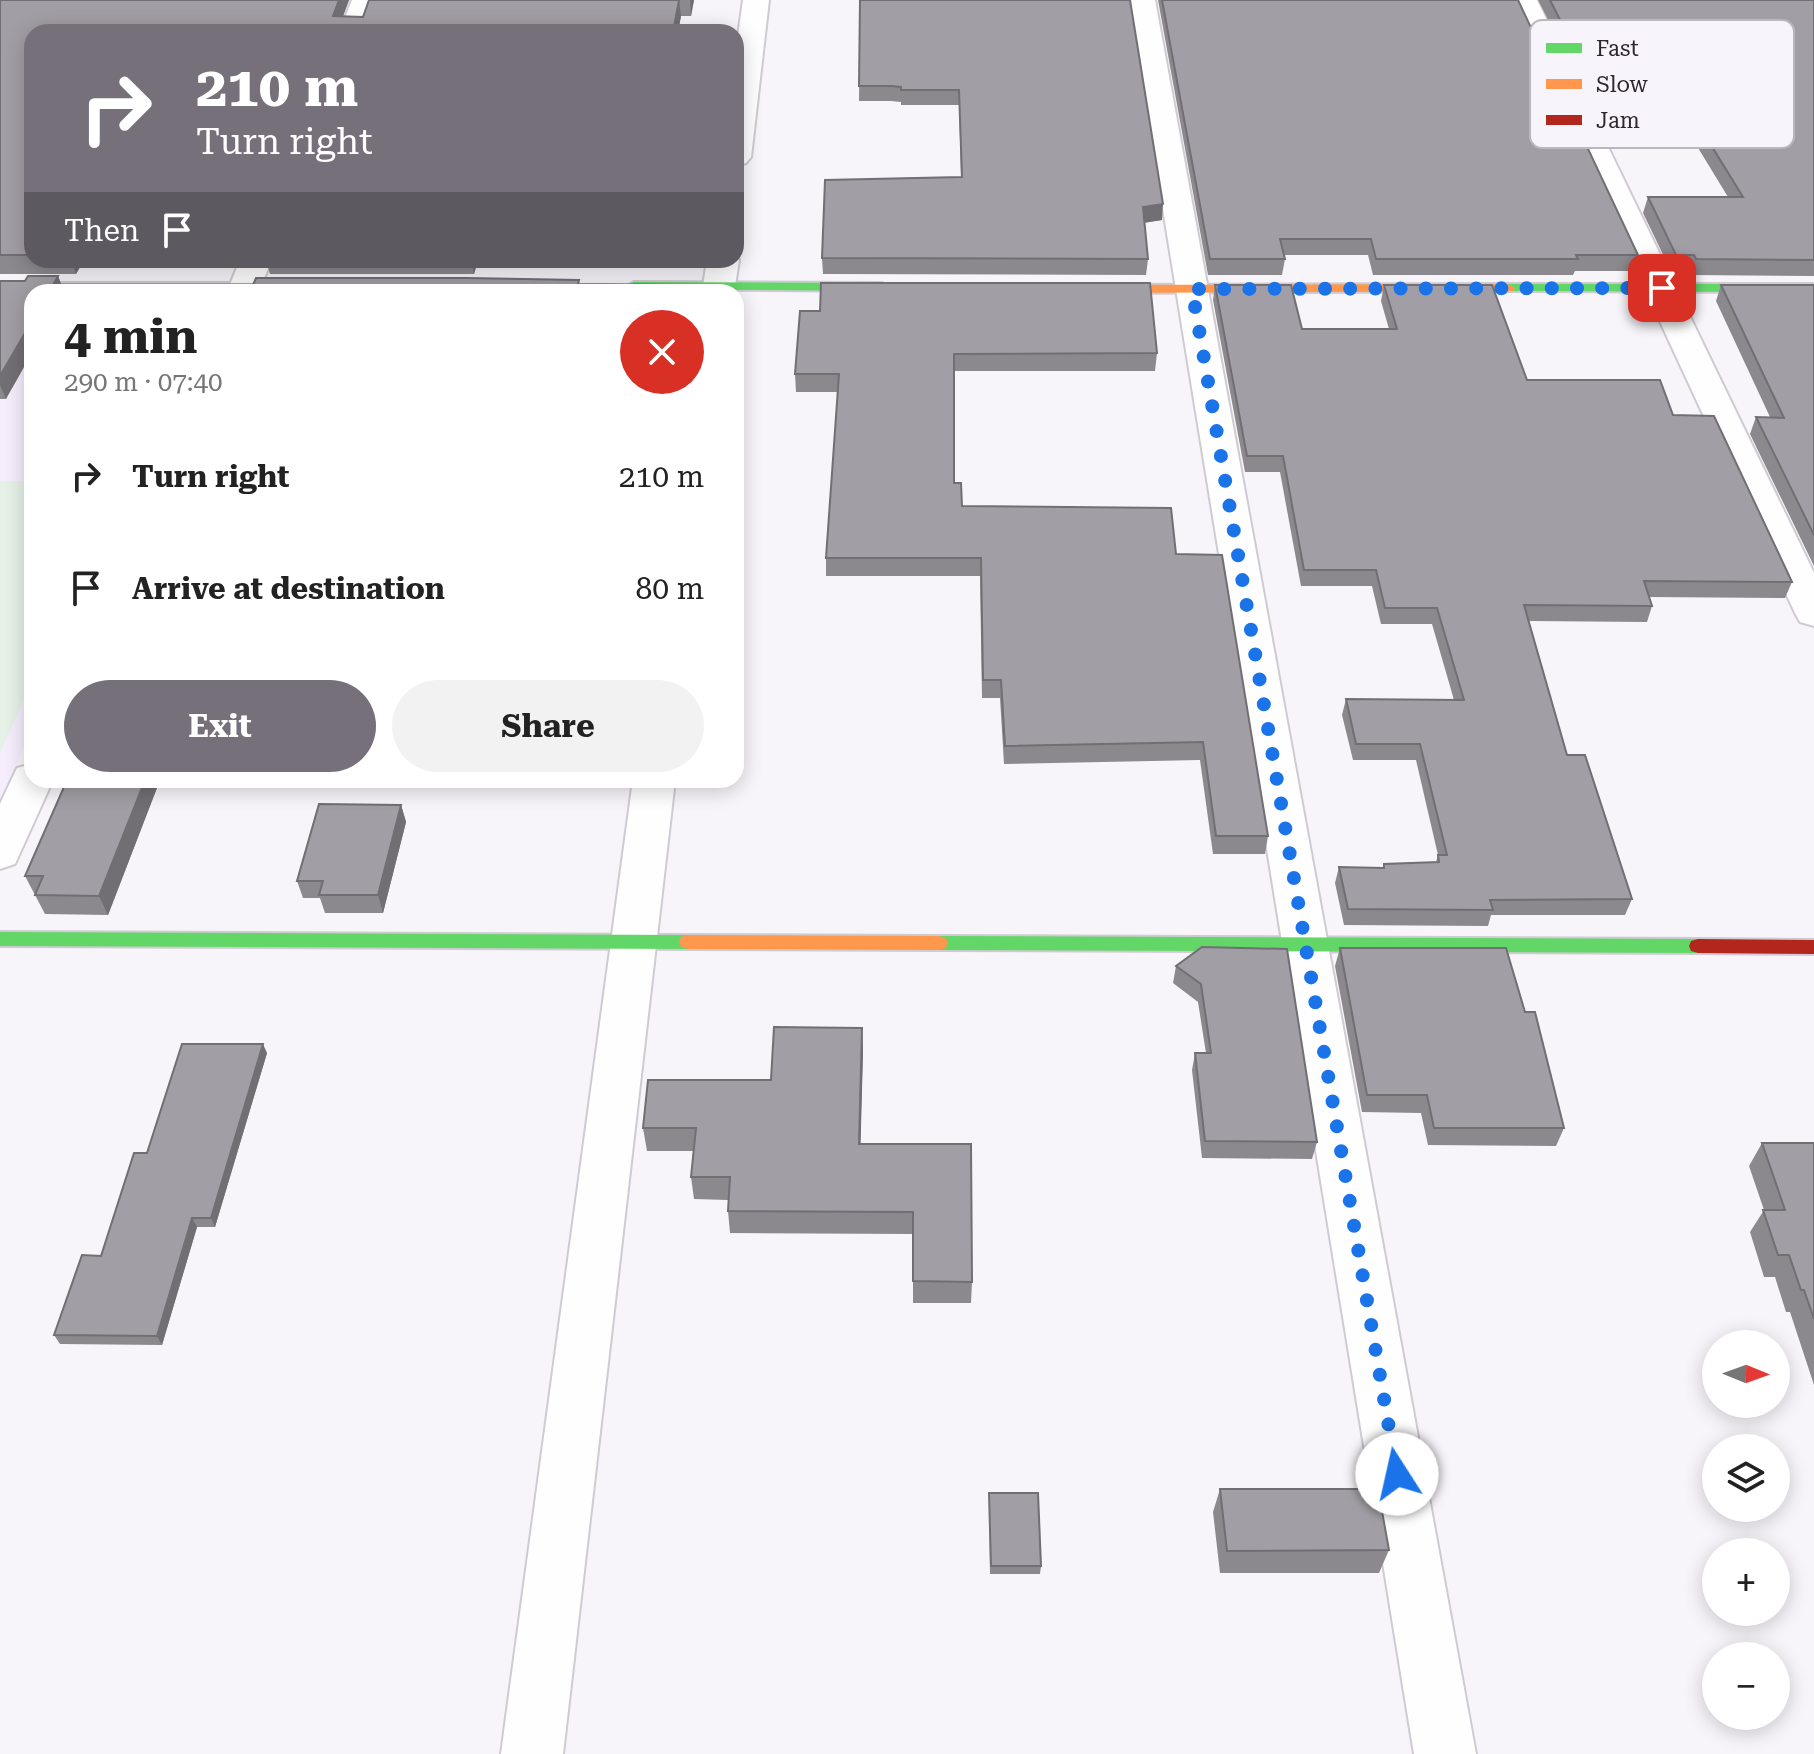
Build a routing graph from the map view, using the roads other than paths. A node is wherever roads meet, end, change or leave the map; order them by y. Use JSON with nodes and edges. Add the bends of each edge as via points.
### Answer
{"nodes":[{"id":1,"x":365,"y":0,"type":"edge"},
{"id":2,"x":756,"y":0,"type":"edge"},
{"id":3,"x":1142,"y":0,"type":"edge"},
{"id":4,"x":1524,"y":0,"type":"edge"},
{"id":5,"x":1534,"y":20,"type":"edge"},
{"id":6,"x":355,"y":24,"type":"edge"},
{"id":7,"x":744,"y":94,"type":"edge"},
{"id":8,"x":1595,"y":148,"type":"edge"},
{"id":9,"x":720,"y":279,"type":"edge"},
{"id":10,"x":248,"y":280,"type":"edge"},
{"id":11,"x":106,"y":284,"type":"edge"},
{"id":12,"x":291,"y":284,"type":"edge"},
{"id":13,"x":641,"y":284,"type":"edge"},
{"id":14,"x":24,"y":286,"type":"edge"},
{"id":15,"x":0,"y":287,"type":"edge"},
{"id":16,"x":909,"y":287,"type":"edge"},
{"id":17,"x":1662,"y":288,"type":"junction"},
{"id":18,"x":1814,"y":288,"type":"edge"},
{"id":19,"x":1066,"y":289,"type":"edge"},
{"id":20,"x":1192,"y":289,"type":"junction"},
{"id":21,"x":1814,"y":613,"type":"edge"},
{"id":22,"x":28,"y":788,"type":"edge"},
{"id":23,"x":653,"y":788,"type":"edge"},
{"id":24,"x":0,"y":853,"type":"edge"},
{"id":25,"x":0,"y":939,"type":"edge"},
{"id":26,"x":633,"y":940,"type":"junction"},
{"id":27,"x":1306,"y":946,"type":"junction"},
{"id":28,"x":1814,"y":947,"type":"edge"},
{"id":29,"x":532,"y":1754,"type":"edge"},
{"id":30,"x":1445,"y":1754,"type":"edge"}],
"edges":[{"from":1,"to":6,"type":"street"},
{"from":2,"to":7,"type":"street"},
{"from":3,"to":20,"type":"street"},
{"from":4,"to":5,"type":"street"},
{"from":8,"to":17,"type":"street"},
{"from":9,"to":13,"type":"street"},
{"from":9,"to":16,"type":"street"},
{"from":10,"to":11,"type":"street"},
{"from":10,"to":12,"type":"street"},
{"from":14,"to":15,"type":"street"},
{"from":17,"to":18,"type":"street"},
{"from":17,"to":20,"type":"street"},
{"from":17,"to":21,"type":"street"},
{"from":19,"to":20,"type":"street"},
{"from":20,"to":27,"type":"street"},
{"from":22,"to":24,"type":"street"},
{"from":23,"to":26,"type":"street"},
{"from":25,"to":26,"type":"street"},
{"from":26,"to":27,"type":"street"},
{"from":26,"to":29,"type":"street"},
{"from":27,"to":28,"type":"street"},
{"from":27,"to":30,"type":"street"}]}
